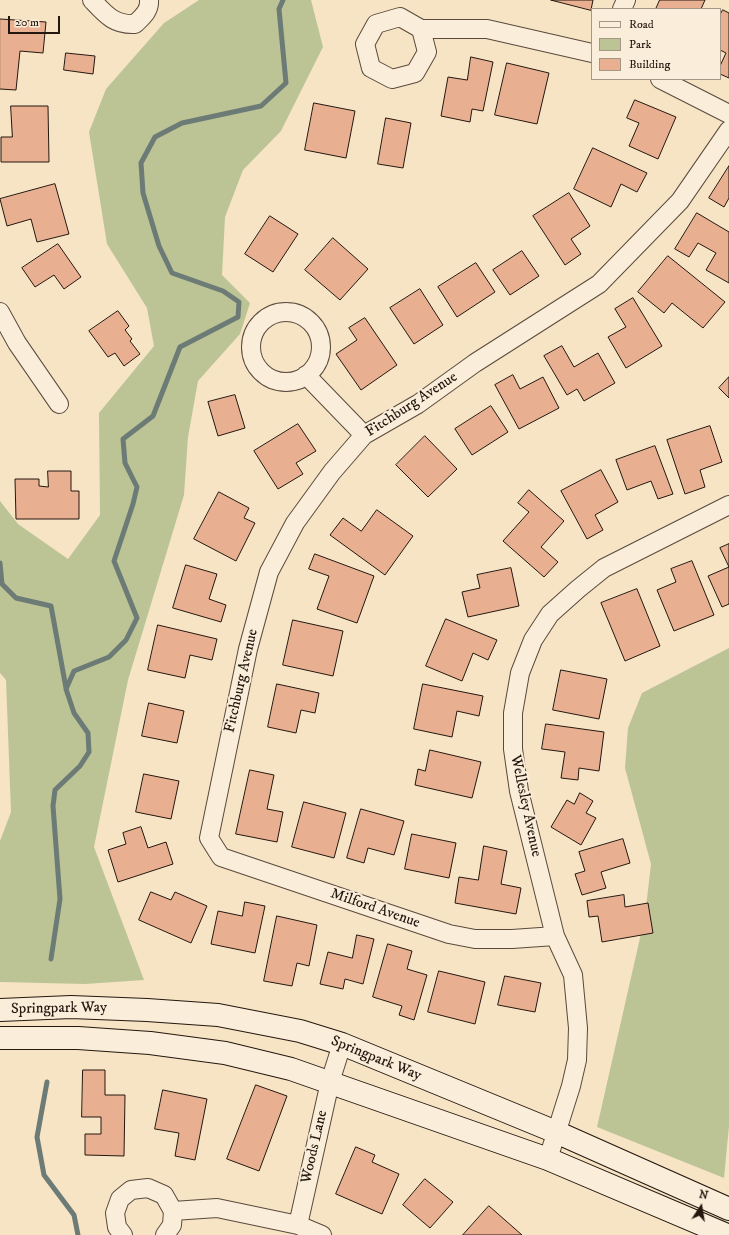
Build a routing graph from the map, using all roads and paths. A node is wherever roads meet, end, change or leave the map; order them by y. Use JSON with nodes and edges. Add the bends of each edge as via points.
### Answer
{"nodes":[{"id":1,"x":92,"y":0,"type":"edge"},
{"id":2,"x":149,"y":0,"type":"edge"},
{"id":3,"x":421,"y":29,"type":"dead end"},
{"id":4,"x":591,"y":53,"type":"edge"},
{"id":5,"x":662,"y":80,"type":"edge"},
{"id":6,"x":729,"y":114,"type":"edge"},
{"id":7,"x":729,"y":130,"type":"edge"},
{"id":8,"x":0,"y":312,"type":"edge"},
{"id":9,"x":306,"y":375,"type":"dead end"},
{"id":10,"x":60,"y":404,"type":"dead end"},
{"id":11,"x":364,"y":435,"type":"junction"},
{"id":12,"x":729,"y":505,"type":"edge"},
{"id":13,"x":209,"y":838,"type":"joint"},
{"id":14,"x":555,"y":936,"type":"junction"},
{"id":15,"x":0,"y":1010,"type":"edge"},
{"id":16,"x":0,"y":1038,"type":"edge"},
{"id":17,"x":342,"y":1044,"type":"junction"},
{"id":18,"x":330,"y":1082,"type":"junction"},
{"id":19,"x":556,"y":1132,"type":"junction"},
{"id":20,"x":548,"y":1158,"type":"junction"},
{"id":21,"x":729,"y":1209,"type":"edge"},
{"id":22,"x":172,"y":1211,"type":"junction"},
{"id":23,"x":298,"y":1225,"type":"junction"},
{"id":24,"x":123,"y":1235,"type":"edge"},
{"id":25,"x":165,"y":1235,"type":"edge"},
{"id":26,"x":322,"y":1235,"type":"edge"},
{"id":27,"x":727,"y":1235,"type":"edge"}],
"edges":[{"from":1,"to":2,"type":"street","via":[[109,18],[124,25],[135,24],[146,14]]},
{"from":3,"to":4,"type":"street","via":[[487,29]]},
{"from":5,"to":6,"type":"street"},
{"from":7,"to":11,"type":"street","name":"Fitchburg Avenue","via":[[680,202],[599,284],[475,363],[418,404]]},
{"from":8,"to":10,"type":"street","via":[[17,343]]},
{"from":9,"to":11,"type":"street"},
{"from":11,"to":13,"type":"street","name":"Fitchburg Avenue","via":[[332,472],[296,523],[269,572],[248,649]]},
{"from":12,"to":14,"type":"street","name":"Wellesley Avenue","via":[[604,568],[550,614],[533,640],[520,673],[513,713],[514,756],[519,792]]},
{"from":13,"to":14,"type":"street","name":"Milford Avenue","via":[[221,857],[449,934],[474,939]]},
{"from":14,"to":19,"type":"street","name":"Wellesley Avenue","via":[[573,974],[578,1028],[577,1060],[572,1086]]},
{"from":15,"to":17,"type":"street","name":"Springpark Way","via":[[72,1007],[218,1015],[300,1031]]},
{"from":16,"to":18,"type":"street","name":"Springpark Way","via":[[78,1038],[150,1043],[225,1054],[291,1069]]},
{"from":17,"to":18,"type":"street","name":"Woods Lane"},
{"from":17,"to":19,"type":"street","name":"Springpark Way"},
{"from":18,"to":20,"type":"street","name":"Springpark Way"},
{"from":18,"to":23,"type":"street","name":"Woods Lane"},
{"from":19,"to":20,"type":"street","name":"Wellesley Avenue"},
{"from":19,"to":21,"type":"street","name":"Springpark Way"},
{"from":20,"to":27,"type":"street","name":"Springpark Way"},
{"from":22,"to":23,"type":"street","via":[[217,1208]]},
{"from":22,"to":24,"type":"street","via":[[164,1195],[148,1188],[131,1190],[120,1200],[115,1213],[117,1227]]},
{"from":22,"to":25,"type":"street","via":[[172,1225]]},
{"from":23,"to":26,"type":"street"}]}
